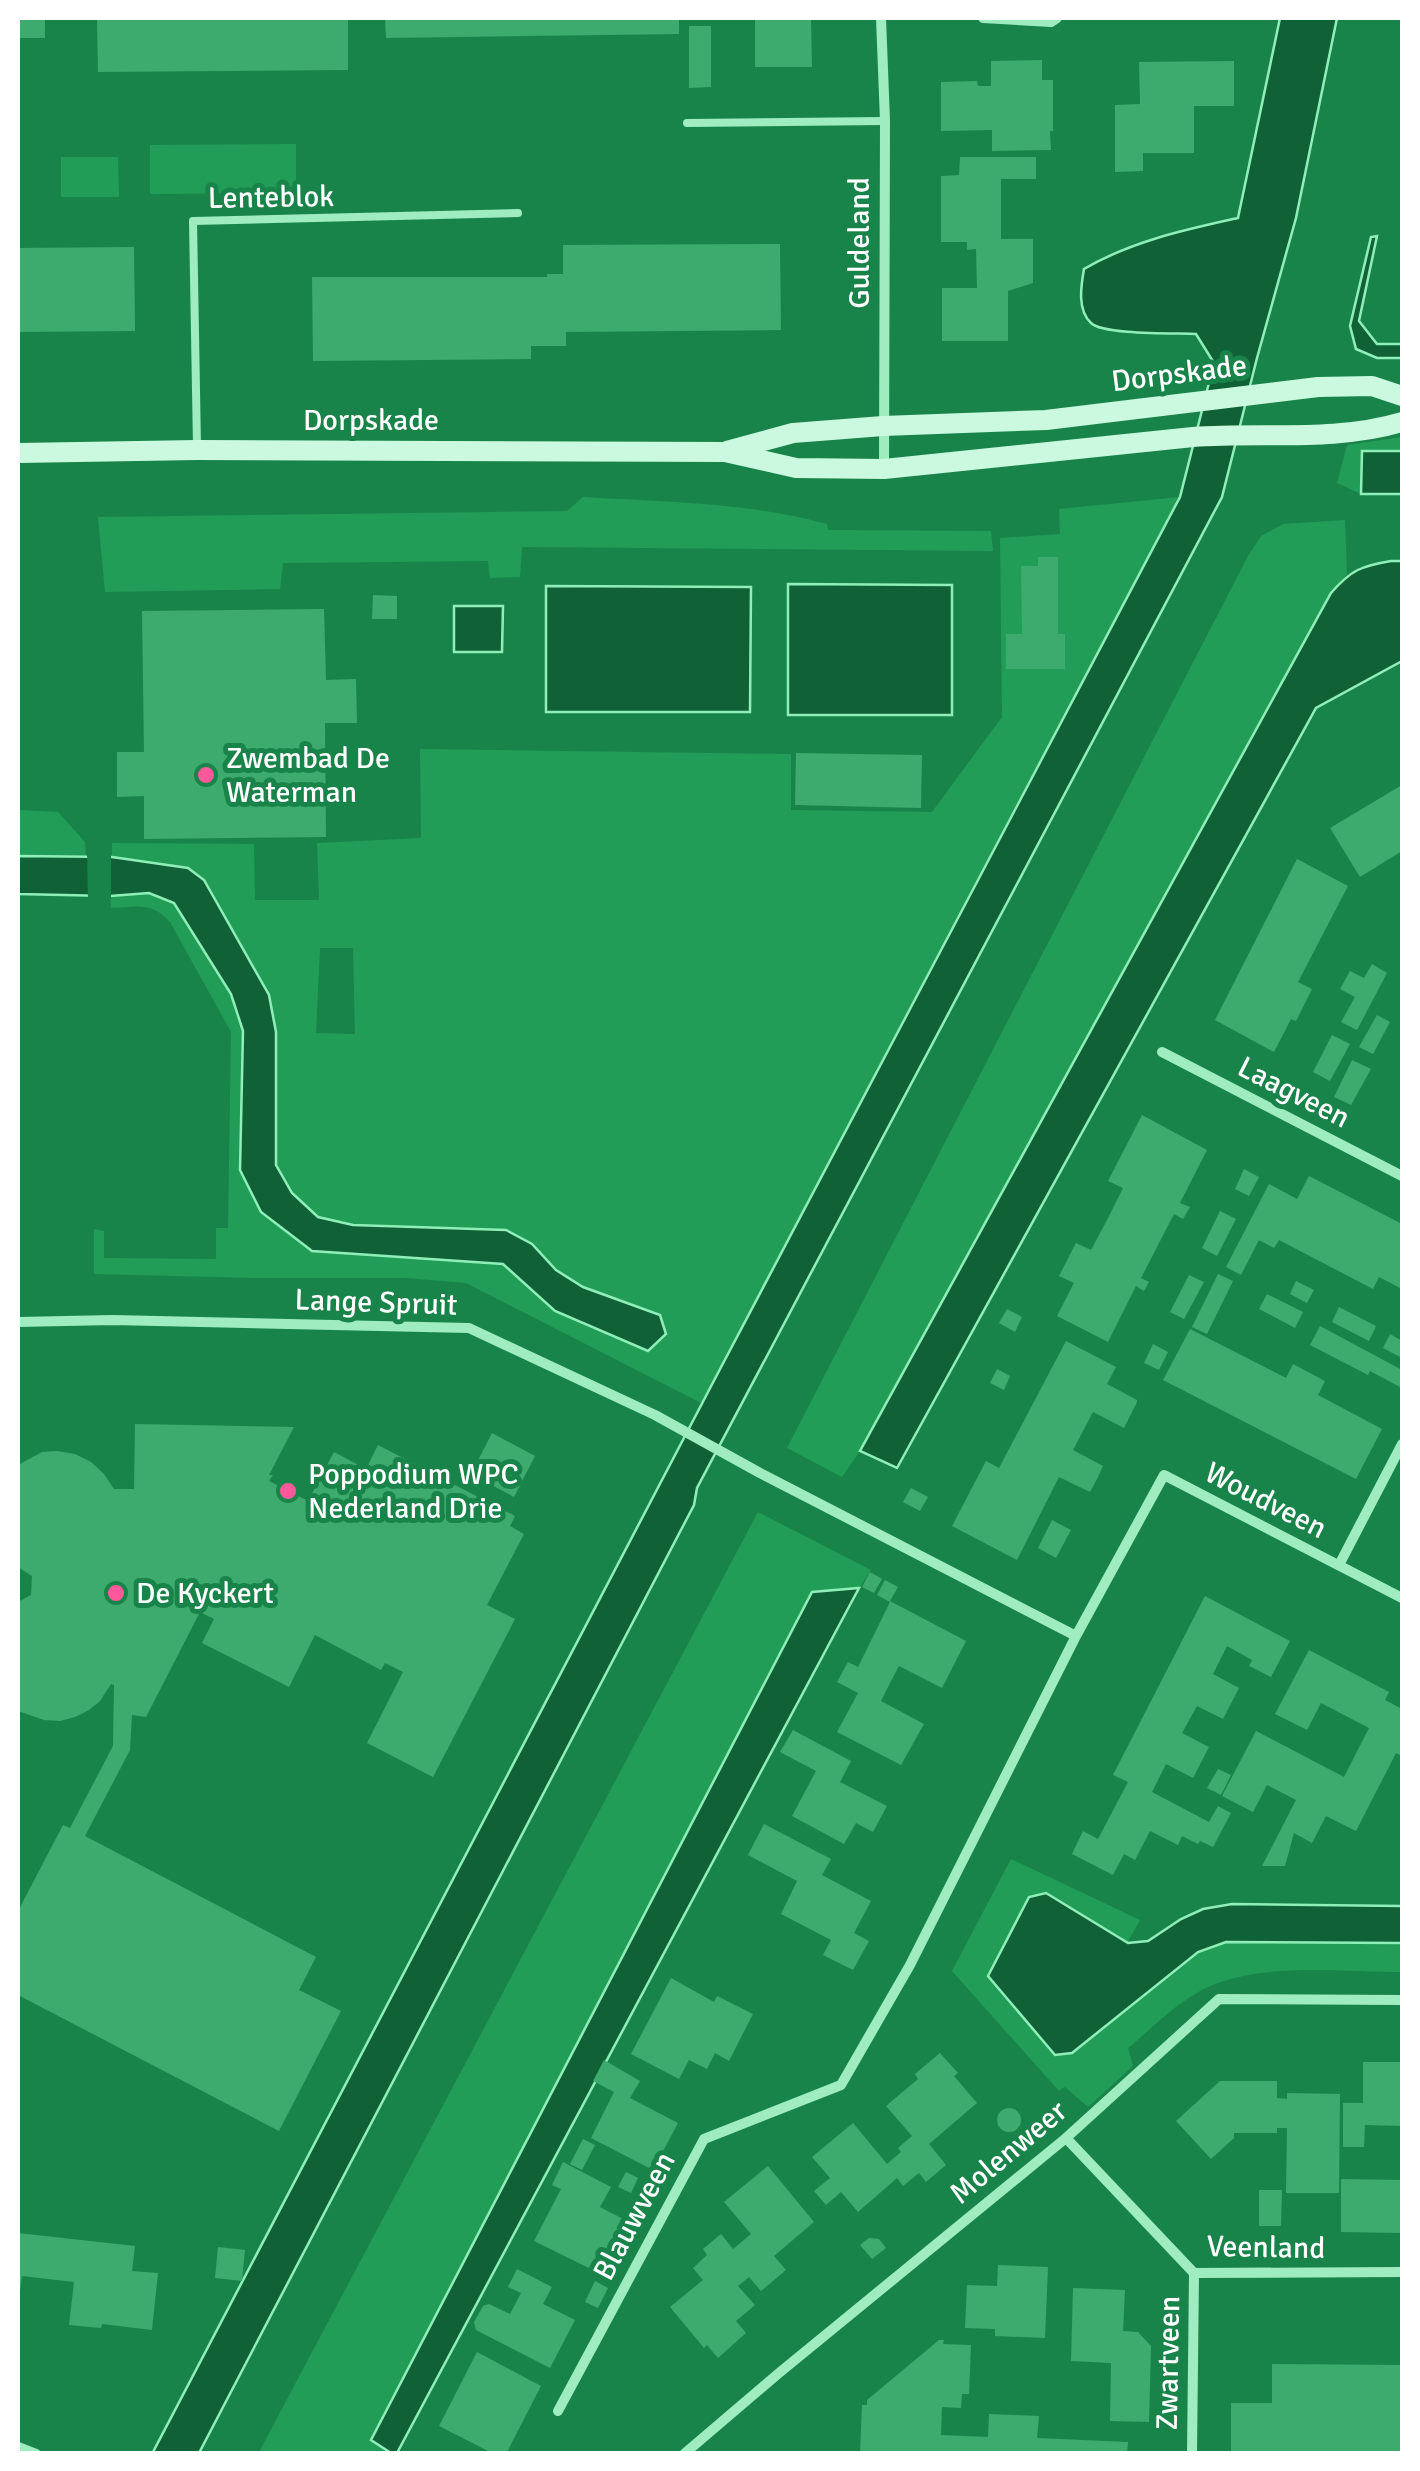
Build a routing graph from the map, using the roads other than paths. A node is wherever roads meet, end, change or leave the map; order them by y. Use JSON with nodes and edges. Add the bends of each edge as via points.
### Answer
{"nodes":[{"id":1,"x":882,"y":18,"type":"edge"},
{"id":2,"x":982,"y":18,"type":"edge"},
{"id":3,"x":1057,"y":18,"type":"edge"},
{"id":4,"x":885,"y":121,"type":"junction"},
{"id":5,"x":687,"y":123,"type":"dead end"},
{"id":6,"x":518,"y":213,"type":"dead end"},
{"id":7,"x":1402,"y":396,"type":"edge"},
{"id":8,"x":1402,"y":422,"type":"edge"},
{"id":9,"x":883,"y":426,"type":"junction"},
{"id":10,"x":198,"y":450,"type":"junction"},
{"id":11,"x":725,"y":452,"type":"junction"},
{"id":12,"x":18,"y":453,"type":"edge"},
{"id":13,"x":884,"y":469,"type":"junction"},
{"id":14,"x":1162,"y":1052,"type":"dead end"},
{"id":15,"x":1402,"y":1176,"type":"edge"},
{"id":16,"x":18,"y":1322,"type":"edge"},
{"id":17,"x":1402,"y":1444,"type":"edge"},
{"id":18,"x":1339,"y":1565,"type":"junction"},
{"id":19,"x":1402,"y":1598,"type":"edge"},
{"id":20,"x":1076,"y":1636,"type":"junction"},
{"id":21,"x":910,"y":1964,"type":"joint"},
{"id":22,"x":1402,"y":2000,"type":"edge"},
{"id":23,"x":1066,"y":2138,"type":"junction"},
{"id":24,"x":1402,"y":2272,"type":"edge"},
{"id":25,"x":1194,"y":2273,"type":"junction"},
{"id":26,"x":558,"y":2411,"type":"dead end"},
{"id":27,"x":18,"y":2447,"type":"edge"},
{"id":28,"x":36,"y":2454,"type":"edge"},
{"id":29,"x":684,"y":2454,"type":"edge"},
{"id":30,"x":1192,"y":2454,"type":"edge"}],
"edges":[{"from":1,"to":4,"type":"street","name":"Guldeland"},
{"from":2,"to":3,"type":"street"},
{"from":4,"to":5,"type":"lane"},
{"from":4,"to":9,"type":"street","name":"Guldeland"},
{"from":6,"to":10,"type":"lane","name":"Lenteblok","via":[[193,221]]},
{"from":7,"to":9,"type":"main road","name":"Dorpskade","via":[[1372,386],[1318,387],[1046,420]]},
{"from":8,"to":13,"type":"main road","name":"Dorpskade","via":[[1376,430],[1193,437]]},
{"from":9,"to":11,"type":"main road","name":"Dorpskade","via":[[793,433]]},
{"from":9,"to":13,"type":"street","name":"Guldeland"},
{"from":10,"to":11,"type":"main road","name":"Dorpskade"},
{"from":10,"to":12,"type":"main road","name":"Dorpskade"},
{"from":11,"to":13,"type":"main road","name":"Dorpskade","via":[[796,468]]},
{"from":14,"to":15,"type":"street","name":"Laagveen"},
{"from":16,"to":20,"type":"street","name":"Lange Spruit","via":[[468,1328],[676,1427]]},
{"from":17,"to":18,"type":"street"},
{"from":18,"to":19,"type":"street","name":"Woudveen"},
{"from":18,"to":20,"type":"street","name":"Woudveen","via":[[1164,1474]]},
{"from":20,"to":21,"type":"street","name":"Woudveen"},
{"from":21,"to":26,"type":"street","name":"Blauwveen","via":[[841,2086],[704,2139]]},
{"from":22,"to":23,"type":"street","name":"Molenweer","via":[[1220,1999]]},
{"from":23,"to":25,"type":"street","name":"Veenland"},
{"from":23,"to":29,"type":"street","name":"Molenweer"},
{"from":24,"to":25,"type":"street","name":"Veenland"},
{"from":25,"to":30,"type":"street","name":"Zwartveen"},
{"from":27,"to":28,"type":"street"}]}
